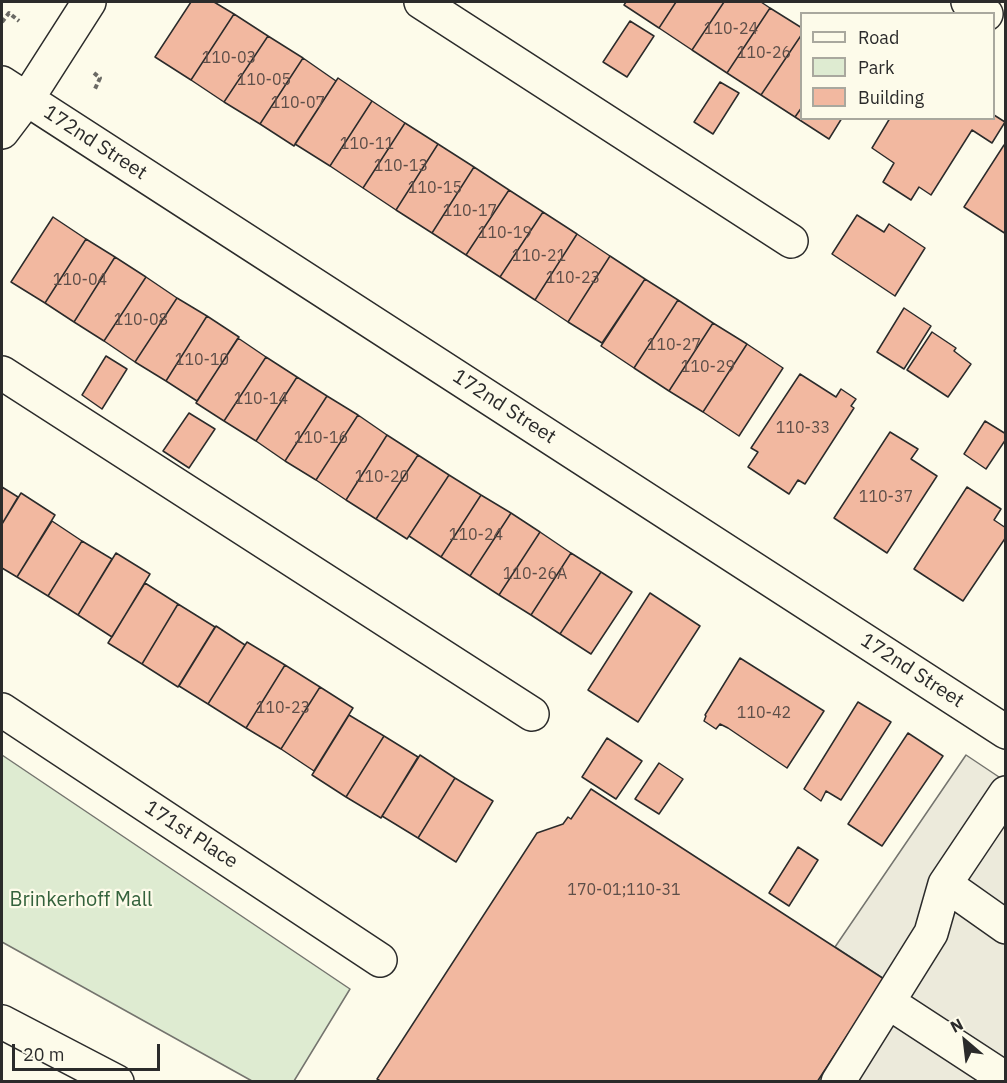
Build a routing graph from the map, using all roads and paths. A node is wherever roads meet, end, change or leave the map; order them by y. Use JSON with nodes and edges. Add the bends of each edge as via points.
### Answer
{"nodes":[{"id":1,"x":89,"y":2,"type":"edge"},
{"id":2,"x":422,"y":2,"type":"edge"},
{"id":3,"x":968,"y":2,"type":"edge"},
{"id":4,"x":983,"y":12,"type":"edge"},
{"id":5,"x":19,"y":21,"type":"dead end"},
{"id":6,"x":2,"y":22,"type":"edge"},
{"id":7,"x":100,"y":78,"type":"dead end"},
{"id":8,"x":14,"y":91,"type":"edge"},
{"id":9,"x":93,"y":93,"type":"dead end"},
{"id":10,"x":2,"y":132,"type":"edge"},
{"id":11,"x":791,"y":241,"type":"dead end"},
{"id":12,"x":2,"y":373,"type":"edge"},
{"id":13,"x":2,"y":710,"type":"edge"},
{"id":14,"x":532,"y":714,"type":"dead end"},
{"id":15,"x":1005,"y":732,"type":"edge"},
{"id":16,"x":1005,"y":793,"type":"edge"},
{"id":17,"x":945,"y":884,"type":"junction"},
{"id":18,"x":1005,"y":927,"type":"edge"},
{"id":19,"x":380,"y":960,"type":"dead end"},
{"id":20,"x":888,"y":1002,"type":"junction"},
{"id":21,"x":2,"y":1022,"type":"edge"},
{"id":22,"x":1005,"y":1079,"type":"edge"},
{"id":23,"x":117,"y":1082,"type":"edge"},
{"id":24,"x":838,"y":1082,"type":"edge"}],
"edges":[{"from":1,"to":8,"type":"street"},
{"from":2,"to":11,"type":"street"},
{"from":3,"to":4,"type":"street"},
{"from":5,"to":6,"type":"path","via":[[9,13]]},
{"from":7,"to":9,"type":"path"},
{"from":8,"to":10,"type":"street"},
{"from":8,"to":15,"type":"street","name":"172nd Street"},
{"from":12,"to":14,"type":"street"},
{"from":13,"to":19,"type":"street","name":"171st Place"},
{"from":16,"to":17,"type":"street"},
{"from":17,"to":18,"type":"street"},
{"from":17,"to":20,"type":"street","via":[[931,933]]},
{"from":20,"to":22,"type":"street"},
{"from":20,"to":24,"type":"street"},
{"from":21,"to":23,"type":"street"}]}
